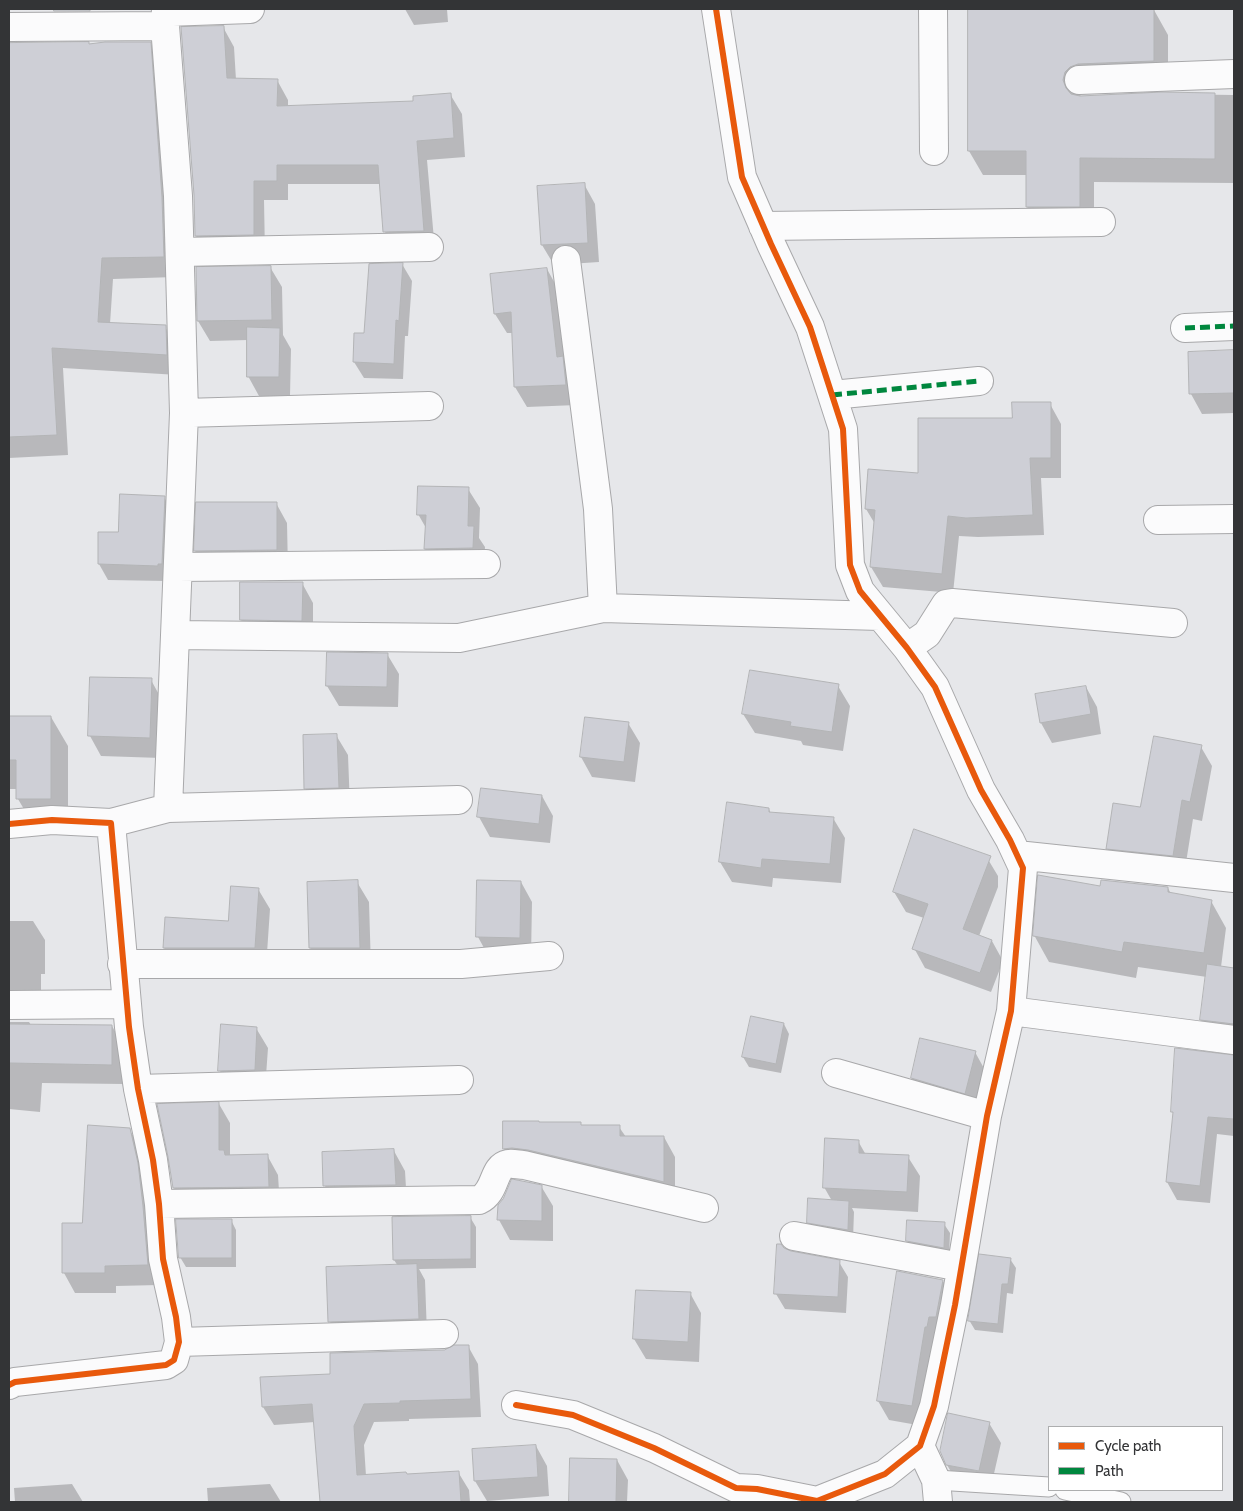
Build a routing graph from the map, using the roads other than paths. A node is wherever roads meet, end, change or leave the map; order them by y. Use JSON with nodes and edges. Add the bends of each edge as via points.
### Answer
{"nodes":[{"id":1,"x":250,"y":9,"type":"edge"},
{"id":2,"x":716,"y":9,"type":"edge"},
{"id":3,"x":933,"y":9,"type":"edge"},
{"id":4,"x":165,"y":16,"type":"edge"},
{"id":5,"x":23,"y":21,"type":"edge"},
{"id":6,"x":1234,"y":74,"type":"edge"},
{"id":7,"x":1080,"y":80,"type":"dead end"},
{"id":8,"x":934,"y":152,"type":"dead end"},
{"id":9,"x":1101,"y":222,"type":"dead end"},
{"id":10,"x":763,"y":226,"type":"junction"},
{"id":11,"x":429,"y":247,"type":"dead end"},
{"id":12,"x":180,"y":252,"type":"junction"},
{"id":13,"x":566,"y":260,"type":"dead end"},
{"id":14,"x":1234,"y":326,"type":"edge"},
{"id":15,"x":1186,"y":328,"type":"dead end"},
{"id":16,"x":979,"y":381,"type":"dead end"},
{"id":17,"x":832,"y":395,"type":"junction"},
{"id":18,"x":429,"y":406,"type":"dead end"},
{"id":19,"x":184,"y":413,"type":"junction"},
{"id":20,"x":1234,"y":519,"type":"edge"},
{"id":21,"x":1158,"y":520,"type":"dead end"},
{"id":22,"x":486,"y":564,"type":"dead end"},
{"id":23,"x":178,"y":567,"type":"junction"},
{"id":24,"x":603,"y":608,"type":"junction"},
{"id":25,"x":880,"y":616,"type":"junction"},
{"id":26,"x":1173,"y":623,"type":"dead end"},
{"id":27,"x":175,"y":636,"type":"junction"},
{"id":28,"x":907,"y":648,"type":"junction"},
{"id":29,"x":458,"y":800,"type":"dead end"},
{"id":30,"x":168,"y":808,"type":"junction"},
{"id":31,"x":111,"y":822,"type":"junction"},
{"id":32,"x":9,"y":824,"type":"edge"},
{"id":33,"x":1017,"y":855,"type":"junction"},
{"id":34,"x":1234,"y":878,"type":"edge"},
{"id":35,"x":549,"y":956,"type":"dead end"},
{"id":36,"x":122,"y":964,"type":"junction"},
{"id":37,"x":127,"y":1004,"type":"junction"},
{"id":38,"x":9,"y":1005,"type":"edge"},
{"id":39,"x":1011,"y":1011,"type":"junction"},
{"id":40,"x":1234,"y":1040,"type":"edge"},
{"id":41,"x":836,"y":1074,"type":"dead end"},
{"id":42,"x":459,"y":1080,"type":"dead end"},
{"id":43,"x":138,"y":1089,"type":"junction"},
{"id":44,"x":987,"y":1116,"type":"junction"},
{"id":45,"x":159,"y":1204,"type":"junction"},
{"id":46,"x":704,"y":1208,"type":"dead end"},
{"id":47,"x":794,"y":1236,"type":"dead end"},
{"id":48,"x":961,"y":1267,"type":"junction"},
{"id":49,"x":444,"y":1334,"type":"dead end"},
{"id":50,"x":179,"y":1342,"type":"junction"},
{"id":51,"x":9,"y":1385,"type":"edge"},
{"id":52,"x":516,"y":1404,"type":"dead end"},
{"id":53,"x":920,"y":1446,"type":"junction"},
{"id":54,"x":1048,"y":1488,"type":"edge"},
{"id":55,"x":937,"y":1491,"type":"edge"},
{"id":56,"x":1070,"y":1491,"type":"edge"},
{"id":57,"x":756,"y":1496,"type":"edge"},
{"id":58,"x":1121,"y":1502,"type":"edge"}],
"edges":[{"from":1,"to":4,"type":"street"},
{"from":2,"to":10,"type":"street","via":[[742,176]]},
{"from":3,"to":8,"type":"street"},
{"from":4,"to":5,"type":"street"},
{"from":4,"to":12,"type":"street"},
{"from":6,"to":7,"type":"street"},
{"from":9,"to":10,"type":"street"},
{"from":10,"to":17,"type":"street","via":[[810,327]]},
{"from":11,"to":12,"type":"street"},
{"from":12,"to":19,"type":"street"},
{"from":13,"to":24,"type":"street","via":[[598,509]]},
{"from":14,"to":15,"type":"street"},
{"from":16,"to":17,"type":"street"},
{"from":17,"to":25,"type":"street","via":[[843,429],[850,565],[860,591]]},
{"from":18,"to":19,"type":"street"},
{"from":19,"to":23,"type":"street"},
{"from":20,"to":21,"type":"street"},
{"from":22,"to":23,"type":"street"},
{"from":23,"to":27,"type":"street"},
{"from":24,"to":25,"type":"street"},
{"from":24,"to":27,"type":"street","via":[[459,638]]},
{"from":25,"to":28,"type":"street"},
{"from":26,"to":28,"type":"street","via":[[952,603],[946,604],[928,634]]},
{"from":27,"to":30,"type":"street"},
{"from":28,"to":33,"type":"street","via":[[935,687],[981,790]]},
{"from":29,"to":30,"type":"street"},
{"from":30,"to":31,"type":"street"},
{"from":31,"to":32,"type":"street","via":[[52,820]]},
{"from":31,"to":36,"type":"street"},
{"from":33,"to":34,"type":"street"},
{"from":33,"to":39,"type":"street","via":[[1024,868]]},
{"from":35,"to":36,"type":"street","via":[[461,964]]},
{"from":36,"to":37,"type":"street"},
{"from":37,"to":38,"type":"street"},
{"from":37,"to":43,"type":"street"},
{"from":39,"to":40,"type":"street"},
{"from":39,"to":44,"type":"street"},
{"from":41,"to":44,"type":"street"},
{"from":42,"to":43,"type":"street"},
{"from":43,"to":45,"type":"street"},
{"from":44,"to":48,"type":"street"},
{"from":45,"to":46,"type":"street","via":[[478,1200],[488,1194],[498,1171],[508,1164],[524,1165]]},
{"from":45,"to":50,"type":"street","via":[[163,1259]]},
{"from":47,"to":48,"type":"street"},
{"from":48,"to":53,"type":"street","via":[[934,1406]]},
{"from":49,"to":50,"type":"street"},
{"from":50,"to":51,"type":"street","via":[[174,1360],[166,1365]]},
{"from":52,"to":57,"type":"street","via":[[573,1415],[654,1448]]},
{"from":53,"to":55,"type":"street"},
{"from":53,"to":57,"type":"street","via":[[885,1474],[817,1501]]},
{"from":54,"to":55,"type":"lane"},
{"from":56,"to":58,"type":"lane"}]}
